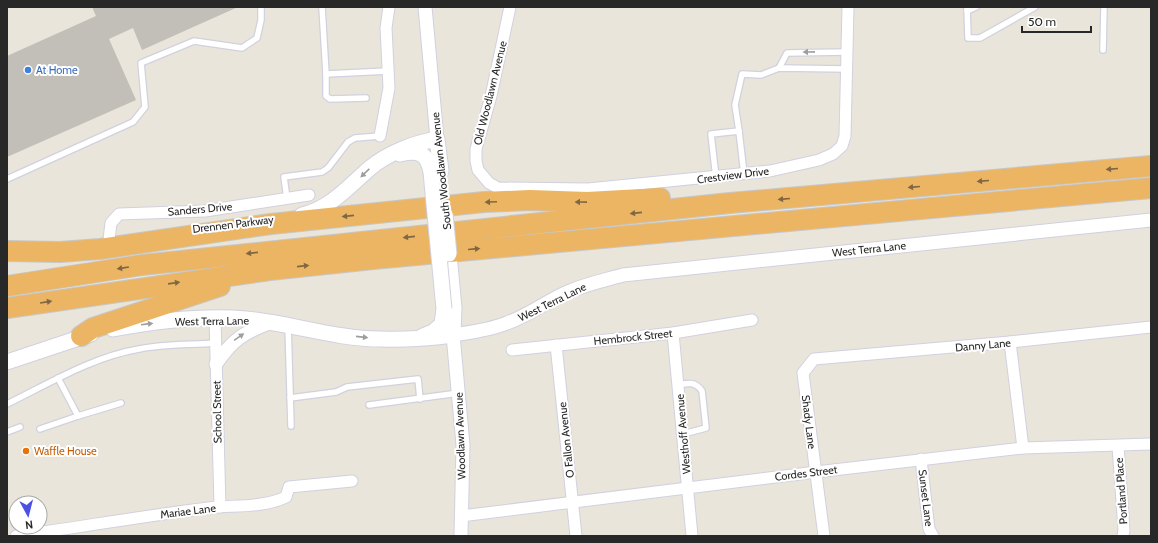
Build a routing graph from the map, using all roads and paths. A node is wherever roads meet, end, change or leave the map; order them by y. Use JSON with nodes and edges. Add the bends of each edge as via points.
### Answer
{"nodes":[{"id":1,"x":261,"y":7,"type":"edge"},
{"id":2,"x":322,"y":7,"type":"edge"},
{"id":3,"x":389,"y":7,"type":"edge"},
{"id":4,"x":425,"y":7,"type":"edge"},
{"id":5,"x":510,"y":7,"type":"edge"},
{"id":6,"x":848,"y":7,"type":"edge"},
{"id":7,"x":976,"y":7,"type":"edge"},
{"id":8,"x":1035,"y":7,"type":"edge"},
{"id":9,"x":1104,"y":7,"type":"edge"},
{"id":10,"x":967,"y":9,"type":"edge"},
{"id":11,"x":1103,"y":50,"type":"dead end"},
{"id":12,"x":848,"y":52,"type":"junction"},
{"id":13,"x":779,"y":68,"type":"junction"},
{"id":14,"x":847,"y":69,"type":"junction"},
{"id":15,"x":388,"y":71,"type":"junction"},
{"id":16,"x":326,"y":74,"type":"junction"},
{"id":17,"x":366,"y":98,"type":"dead end"},
{"id":18,"x":739,"y":131,"type":"junction"},
{"id":19,"x":380,"y":136,"type":"joint"},
{"id":20,"x":437,"y":139,"type":"junction"},
{"id":21,"x":384,"y":158,"type":"junction"},
{"id":22,"x":1151,"y":166,"type":"edge"},
{"id":23,"x":436,"y":172,"type":"junction"},
{"id":24,"x":744,"y":174,"type":"junction"},
{"id":25,"x":483,"y":177,"type":"joint"},
{"id":26,"x":716,"y":178,"type":"junction"},
{"id":27,"x":7,"y":179,"type":"edge"},
{"id":28,"x":1151,"y":188,"type":"edge"},
{"id":29,"x":309,"y":195,"type":"dead end"},
{"id":30,"x":287,"y":199,"type":"junction"},
{"id":31,"x":730,"y":203,"type":"junction"},
{"id":32,"x":1151,"y":220,"type":"edge"},
{"id":33,"x":109,"y":240,"type":"junction"},
{"id":34,"x":7,"y":249,"type":"edge"},
{"id":35,"x":270,"y":270,"type":"junction"},
{"id":36,"x":7,"y":286,"type":"edge"},
{"id":37,"x":7,"y":308,"type":"edge"},
{"id":38,"x":449,"y":308,"type":"junction"},
{"id":39,"x":215,"y":318,"type":"junction"},
{"id":40,"x":752,"y":320,"type":"dead end"},
{"id":41,"x":272,"y":322,"type":"junction"},
{"id":42,"x":288,"y":325,"type":"junction"},
{"id":43,"x":1151,"y":327,"type":"edge"},
{"id":44,"x":673,"y":333,"type":"junction"},
{"id":45,"x":454,"y":335,"type":"junction"},
{"id":46,"x":82,"y":336,"type":"junction"},
{"id":47,"x":418,"y":338,"type":"junction"},
{"id":48,"x":1010,"y":342,"type":"junction"},
{"id":49,"x":216,"y":343,"type":"junction"},
{"id":50,"x":556,"y":345,"type":"junction"},
{"id":51,"x":512,"y":350,"type":"dead end"},
{"id":52,"x":814,"y":359,"type":"joint"},
{"id":53,"x":7,"y":362,"type":"edge"},
{"id":54,"x":216,"y":364,"type":"junction"},
{"id":55,"x":58,"y":378,"type":"junction"},
{"id":56,"x":678,"y":385,"type":"junction"},
{"id":57,"x":459,"y":393,"type":"junction"},
{"id":58,"x":290,"y":398,"type":"junction"},
{"id":59,"x":420,"y":399,"type":"junction"},
{"id":60,"x":122,"y":403,"type":"dead end"},
{"id":61,"x":7,"y":404,"type":"edge"},
{"id":62,"x":369,"y":406,"type":"dead end"},
{"id":63,"x":78,"y":416,"type":"junction"},
{"id":64,"x":291,"y":426,"type":"dead end"},
{"id":65,"x":20,"y":427,"type":"dead end"},
{"id":66,"x":40,"y":429,"type":"dead end"},
{"id":67,"x":7,"y":432,"type":"edge"},
{"id":68,"x":683,"y":434,"type":"junction"},
{"id":69,"x":1151,"y":444,"type":"edge"},
{"id":70,"x":1118,"y":446,"type":"junction"},
{"id":71,"x":1023,"y":448,"type":"junction"},
{"id":72,"x":921,"y":459,"type":"junction"},
{"id":73,"x":816,"y":472,"type":"junction"},
{"id":74,"x":352,"y":481,"type":"dead end"},
{"id":75,"x":688,"y":489,"type":"junction"},
{"id":76,"x":572,"y":504,"type":"junction"},
{"id":77,"x":220,"y":507,"type":"junction"},
{"id":78,"x":461,"y":516,"type":"junction"},
{"id":79,"x":16,"y":536,"type":"edge"},
{"id":80,"x":461,"y":536,"type":"edge"},
{"id":81,"x":576,"y":536,"type":"edge"},
{"id":82,"x":692,"y":536,"type":"edge"},
{"id":83,"x":824,"y":536,"type":"edge"},
{"id":84,"x":933,"y":536,"type":"edge"},
{"id":85,"x":1123,"y":536,"type":"edge"}],
"edges":[{"from":1,"to":27,"type":"lane","via":[[257,38],[242,48],[194,41],[141,63],[145,107],[133,122]]},
{"from":2,"to":16,"type":"lane"},
{"from":3,"to":15,"type":"street","via":[[386,28]]},
{"from":4,"to":20,"type":"street","name":"South Woodlawn Avenue"},
{"from":5,"to":25,"type":"street","name":"Old Woodlawn Avenue","via":[[491,96],[476,149],[476,161]]},
{"from":6,"to":12,"type":"street","name":"Crestview Drive"},
{"from":7,"to":10,"type":"lane"},
{"from":8,"to":10,"type":"lane","via":[[980,38],[968,38]]},
{"from":9,"to":11,"type":"lane"},
{"from":12,"to":13,"type":"lane","one_way":true,"via":[[787,53]]},
{"from":12,"to":14,"type":"street","name":"Crestview Drive"},
{"from":13,"to":14,"type":"lane"},
{"from":13,"to":18,"type":"lane","via":[[762,75],[742,74],[736,105]]},
{"from":14,"to":24,"type":"street","name":"Crestview Drive","via":[[845,136],[842,146],[833,154],[818,160]]},
{"from":15,"to":16,"type":"lane"},
{"from":15,"to":19,"type":"street","via":[[389,88]]},
{"from":16,"to":17,"type":"lane","via":[[326,96],[330,99]]},
{"from":18,"to":24,"type":"lane"},
{"from":18,"to":26,"type":"lane","via":[[712,134]]},
{"from":19,"to":30,"type":"lane","via":[[355,138],[348,142],[322,172],[284,177]]},
{"from":20,"to":21,"type":"main road","name":"Drennen Parkway"},
{"from":20,"to":23,"type":"main road","name":"South Woodlawn Avenue"},
{"from":21,"to":23,"type":"main road","via":[[417,152],[425,156]]},
{"from":21,"to":33,"type":"main road","name":"Drennen Parkway","one_way":true,"via":[[327,205],[299,216]]},
{"from":22,"to":31,"type":"highway","one_way":true},
{"from":23,"to":38,"type":"main road","name":"South Woodlawn Avenue","bridge":true},
{"from":24,"to":26,"type":"street","name":"Crestview Drive"},
{"from":25,"to":26,"type":"street","name":"Crestview Drive","via":[[498,188],[537,189],[588,189]]},
{"from":35,"to":28,"type":"highway","one_way":true},
{"from":29,"to":30,"type":"street","name":"Sanders Drive"},
{"from":30,"to":33,"type":"street","name":"Sanders Drive","via":[[205,210],[119,214],[111,223]]},
{"from":31,"to":34,"type":"highway","one_way":true,"via":[[700,196],[587,202],[484,202],[278,224],[60,252]]},
{"from":31,"to":36,"type":"highway","one_way":true,"via":[[142,265]]},
{"from":32,"to":45,"type":"street","name":"West Terra Lane","via":[[623,275],[569,291],[533,312],[507,323]]},
{"from":33,"to":34,"type":"main road","name":"Drennen Parkway"},
{"from":37,"to":35,"type":"highway","one_way":true},
{"from":35,"to":46,"type":"highway","via":[[93,328]]},
{"from":38,"to":45,"type":"main road","name":"South Woodlawn Avenue"},
{"from":38,"to":47,"type":"main road","via":[[439,328]]},
{"from":39,"to":41,"type":"main road","name":"West Terra Lane"},
{"from":46,"to":39,"type":"main road","name":"West Terra Lane","one_way":true,"via":[[127,326]]},
{"from":39,"to":49,"type":"street","name":"School Street"},
{"from":40,"to":44,"type":"street","name":"Hembrock Street"},
{"from":41,"to":42,"type":"main road","name":"West Terra Lane"},
{"from":54,"to":41,"type":"street","one_way":true,"via":[[230,344],[241,335]]},
{"from":42,"to":47,"type":"main road","name":"West Terra Lane","one_way":true,"via":[[346,336],[380,339]]},
{"from":42,"to":58,"type":"lane"},
{"from":43,"to":48,"type":"street","name":"Danny Lane"},
{"from":44,"to":50,"type":"street","name":"Hembrock Street"},
{"from":44,"to":56,"type":"street","name":"Westhoff Avenue"},
{"from":45,"to":47,"type":"main road","name":"West Terra Lane"},
{"from":45,"to":57,"type":"street","name":"Woodlawn Avenue"},
{"from":46,"to":53,"type":"main road","name":"West Terra Lane"},
{"from":48,"to":52,"type":"street","name":"Danny Lane"},
{"from":48,"to":71,"type":"street"},
{"from":49,"to":54,"type":"street","name":"School Street"},
{"from":49,"to":55,"type":"lane","via":[[140,349],[99,359]]},
{"from":50,"to":51,"type":"street","name":"Hembrock Street"},
{"from":50,"to":76,"type":"street","name":"O Fallon Avenue"},
{"from":52,"to":73,"type":"street","name":"Shady Lane","via":[[804,373]]},
{"from":54,"to":77,"type":"street","name":"School Street"},
{"from":55,"to":61,"type":"lane"},
{"from":55,"to":63,"type":"lane"},
{"from":56,"to":68,"type":"street","name":"Westhoff Avenue"},
{"from":56,"to":68,"type":"lane","via":[[691,383],[702,391],[706,428]]},
{"from":57,"to":59,"type":"lane"},
{"from":57,"to":78,"type":"street","name":"Woodlawn Avenue","via":[[463,445]]},
{"from":58,"to":59,"type":"lane","via":[[336,392],[347,387],[418,379]]},
{"from":58,"to":64,"type":"lane"},
{"from":59,"to":62,"type":"lane"},
{"from":60,"to":63,"type":"lane"},
{"from":63,"to":66,"type":"lane"},
{"from":65,"to":67,"type":"lane"},
{"from":68,"to":75,"type":"street","name":"Westhoff Avenue"},
{"from":69,"to":70,"type":"street","name":"Cordes Street"},
{"from":70,"to":71,"type":"street","name":"Cordes Street"},
{"from":70,"to":85,"type":"street","name":"Portland Place"},
{"from":71,"to":72,"type":"street","name":"Cordes Street"},
{"from":72,"to":73,"type":"street","name":"Cordes Street"},
{"from":72,"to":84,"type":"street","name":"Sunset Lane","via":[[929,529]]},
{"from":73,"to":75,"type":"street","name":"Cordes Street"},
{"from":73,"to":83,"type":"street","name":"Shady Lane"},
{"from":74,"to":77,"type":"street","name":"Mariae Lane","via":[[289,487],[286,497],[275,502]]},
{"from":75,"to":76,"type":"street","name":"Cordes Street"},
{"from":75,"to":82,"type":"street","name":"Westhoff Avenue"},
{"from":76,"to":78,"type":"street","name":"Cordes Street"},
{"from":76,"to":81,"type":"street","name":"O Fallon Avenue"},
{"from":77,"to":79,"type":"street","name":"Mariae Lane","via":[[107,521]]},
{"from":78,"to":80,"type":"street","name":"Woodlawn Avenue"}]}
